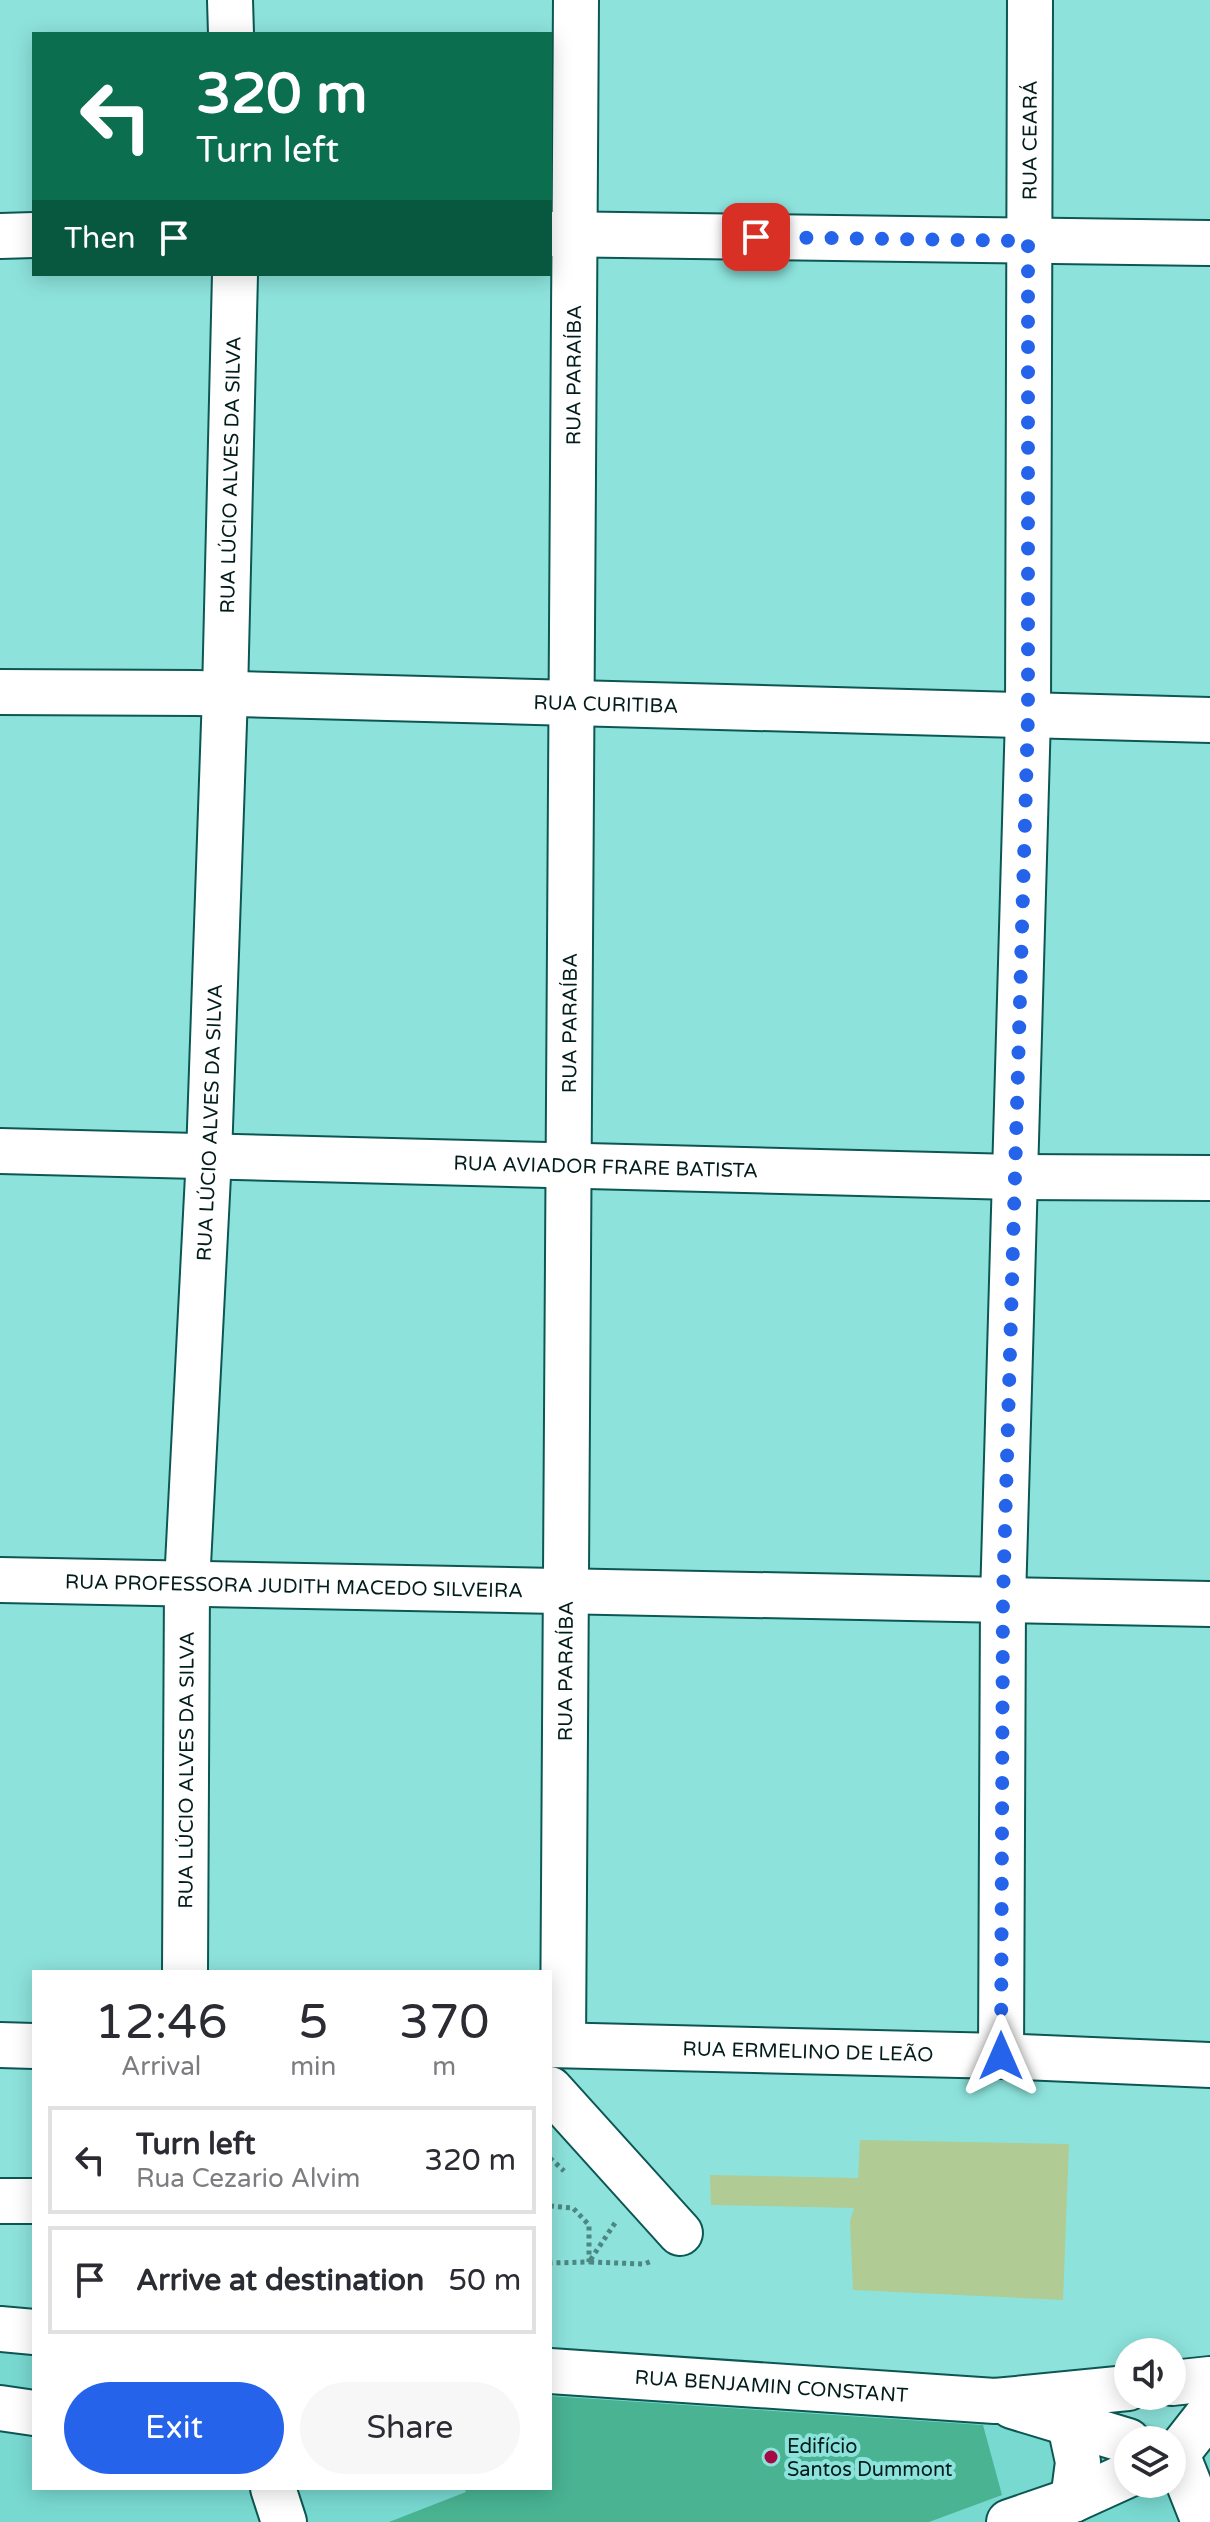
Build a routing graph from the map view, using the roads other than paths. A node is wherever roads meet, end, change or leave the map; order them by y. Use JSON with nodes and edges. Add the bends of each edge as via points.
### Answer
{"nodes":[{"id":1,"x":230,"y":0,"type":"edge"},
{"id":2,"x":576,"y":0,"type":"edge"},
{"id":3,"x":1030,"y":0,"type":"edge"},
{"id":4,"x":231,"y":32,"type":"edge"},
{"id":5,"x":562,"y":234,"type":"edge"},
{"id":6,"x":32,"y":235,"type":"edge"},
{"id":7,"x":0,"y":236,"type":"edge"},
{"id":8,"x":1028,"y":241,"type":"junction"},
{"id":9,"x":1208,"y":243,"type":"edge"},
{"id":10,"x":235,"y":276,"type":"edge"},
{"id":11,"x":0,"y":692,"type":"edge"},
{"id":12,"x":225,"y":694,"type":"junction"},
{"id":13,"x":571,"y":705,"type":"junction"},
{"id":14,"x":1028,"y":716,"type":"junction"},
{"id":15,"x":1210,"y":720,"type":"edge"},
{"id":16,"x":0,"y":1151,"type":"edge"},
{"id":17,"x":209,"y":1156,"type":"junction"},
{"id":18,"x":569,"y":1167,"type":"junction"},
{"id":19,"x":1014,"y":1177,"type":"junction"},
{"id":20,"x":1210,"y":1178,"type":"edge"},
{"id":21,"x":0,"y":1580,"type":"edge"},
{"id":22,"x":187,"y":1584,"type":"junction"},
{"id":23,"x":566,"y":1591,"type":"junction"},
{"id":24,"x":1003,"y":1600,"type":"junction"},
{"id":25,"x":1210,"y":1604,"type":"edge"},
{"id":26,"x":185,"y":1970,"type":"edge"},
{"id":27,"x":0,"y":2045,"type":"edge"},
{"id":28,"x":556,"y":2045,"type":"edge"},
{"id":29,"x":32,"y":2046,"type":"edge"},
{"id":30,"x":1001,"y":2056,"type":"junction"},
{"id":31,"x":1210,"y":2065,"type":"edge"},
{"id":32,"x":552,"y":2092,"type":"edge"},
{"id":33,"x":0,"y":2201,"type":"edge"},
{"id":34,"x":32,"y":2201,"type":"edge"},
{"id":35,"x":653,"y":2221,"type":"road end"},
{"id":36,"x":0,"y":2329,"type":"edge"},
{"id":37,"x":32,"y":2332,"type":"edge"},
{"id":38,"x":552,"y":2371,"type":"edge"},
{"id":39,"x":1210,"y":2379,"type":"edge"},
{"id":40,"x":1186,"y":2382,"type":"edge"},
{"id":41,"x":1114,"y":2389,"type":"edge"},
{"id":42,"x":995,"y":2401,"type":"junction"},
{"id":43,"x":0,"y":2408,"type":"edge"},
{"id":44,"x":1210,"y":2412,"type":"edge"},
{"id":45,"x":32,"y":2413,"type":"edge"},
{"id":46,"x":1070,"y":2425,"type":"junction"},
{"id":47,"x":1114,"y":2437,"type":"edge"},
{"id":48,"x":1186,"y":2451,"type":"edge"},
{"id":49,"x":1186,"y":2465,"type":"edge"},
{"id":50,"x":1114,"y":2481,"type":"edge"},
{"id":51,"x":274,"y":2490,"type":"edge"},
{"id":52,"x":1073,"y":2500,"type":"junction"},
{"id":53,"x":284,"y":2522,"type":"edge"},
{"id":54,"x":1009,"y":2522,"type":"edge"},
{"id":55,"x":1204,"y":2522,"type":"edge"}],
"edges":[{"from":1,"to":4,"type":"street"},
{"from":2,"to":5,"type":"street","name":"RUA PARAÍBA"},
{"from":3,"to":8,"type":"street","name":"RUA CEARÁ"},
{"from":5,"to":8,"type":"street"},
{"from":5,"to":13,"type":"street","name":"RUA PARAÍBA"},
{"from":6,"to":7,"type":"street"},
{"from":8,"to":9,"type":"street"},
{"from":8,"to":14,"type":"street","name":"RUA CEARÁ"},
{"from":10,"to":12,"type":"street","name":"RUA LÚCIO ALVES DA SILVA"},
{"from":11,"to":12,"type":"street","name":"RUA CURITIBA"},
{"from":12,"to":13,"type":"street","name":"RUA CURITIBA"},
{"from":12,"to":17,"type":"street","name":"RUA LÚCIO ALVES DA SILVA"},
{"from":13,"to":14,"type":"street","name":"RUA CURITIBA"},
{"from":13,"to":18,"type":"street","name":"RUA PARAÍBA"},
{"from":14,"to":15,"type":"street","name":"RUA CURITIBA"},
{"from":14,"to":19,"type":"street","name":"RUA CEARÁ"},
{"from":16,"to":17,"type":"street","name":"RUA AVIADOR FRARE BATISTA"},
{"from":17,"to":18,"type":"street","name":"RUA AVIADOR FRARE BATISTA"},
{"from":17,"to":22,"type":"street","name":"RUA LÚCIO ALVES DA SILVA"},
{"from":18,"to":19,"type":"street","name":"RUA AVIADOR FRARE BATISTA"},
{"from":18,"to":23,"type":"street","name":"RUA PARAÍBA"},
{"from":19,"to":20,"type":"street","name":"RUA AVIADOR FRARE BATISTA"},
{"from":19,"to":24,"type":"street","name":"RUA CEARÁ"},
{"from":21,"to":22,"type":"street","name":"RUA PROFESSORA JUDITH MACEDO SILVEIRA"},
{"from":22,"to":23,"type":"street","name":"RUA PROFESSORA JUDITH MACEDO SILVEIRA"},
{"from":22,"to":26,"type":"street","name":"RUA LÚCIO ALVES DA SILVA"},
{"from":23,"to":24,"type":"street","name":"RUA PROFESSORA JUDITH MACEDO SILVEIRA"},
{"from":23,"to":28,"type":"street","name":"RUA PARAÍBA"},
{"from":24,"to":25,"type":"street","name":"RUA PROFESSORA JUDITH MACEDO SILVEIRA"},
{"from":24,"to":30,"type":"street","name":"RUA CEARÁ"},
{"from":27,"to":29,"type":"street"},
{"from":28,"to":30,"type":"street","name":"RUA ERMELINO DE LEÃO"},
{"from":30,"to":31,"type":"street","name":"RUA ERMELINO DE LEÃO"},
{"from":32,"to":35,"type":"street"},
{"from":33,"to":34,"type":"street"},
{"from":36,"to":37,"type":"street"},
{"from":38,"to":42,"type":"street","name":"RUA BENJAMIN CONSTANT"},
{"from":39,"to":40,"type":"street"},
{"from":41,"to":42,"type":"street","name":"RUA BENJAMIN CONSTANT"},
{"from":42,"to":46,"type":"street","name":"RUA BENJAMIN CONSTANT"},
{"from":43,"to":45,"type":"street"},
{"from":44,"to":48,"type":"street"},
{"from":46,"to":47,"type":"street","name":"RUA BENJAMIN CONSTANT"},
{"from":46,"to":52,"type":"street","via":[[1078,2462]]},
{"from":49,"to":55,"type":"street"},
{"from":50,"to":52,"type":"street"},
{"from":51,"to":53,"type":"street"},
{"from":52,"to":54,"type":"street"}]}
